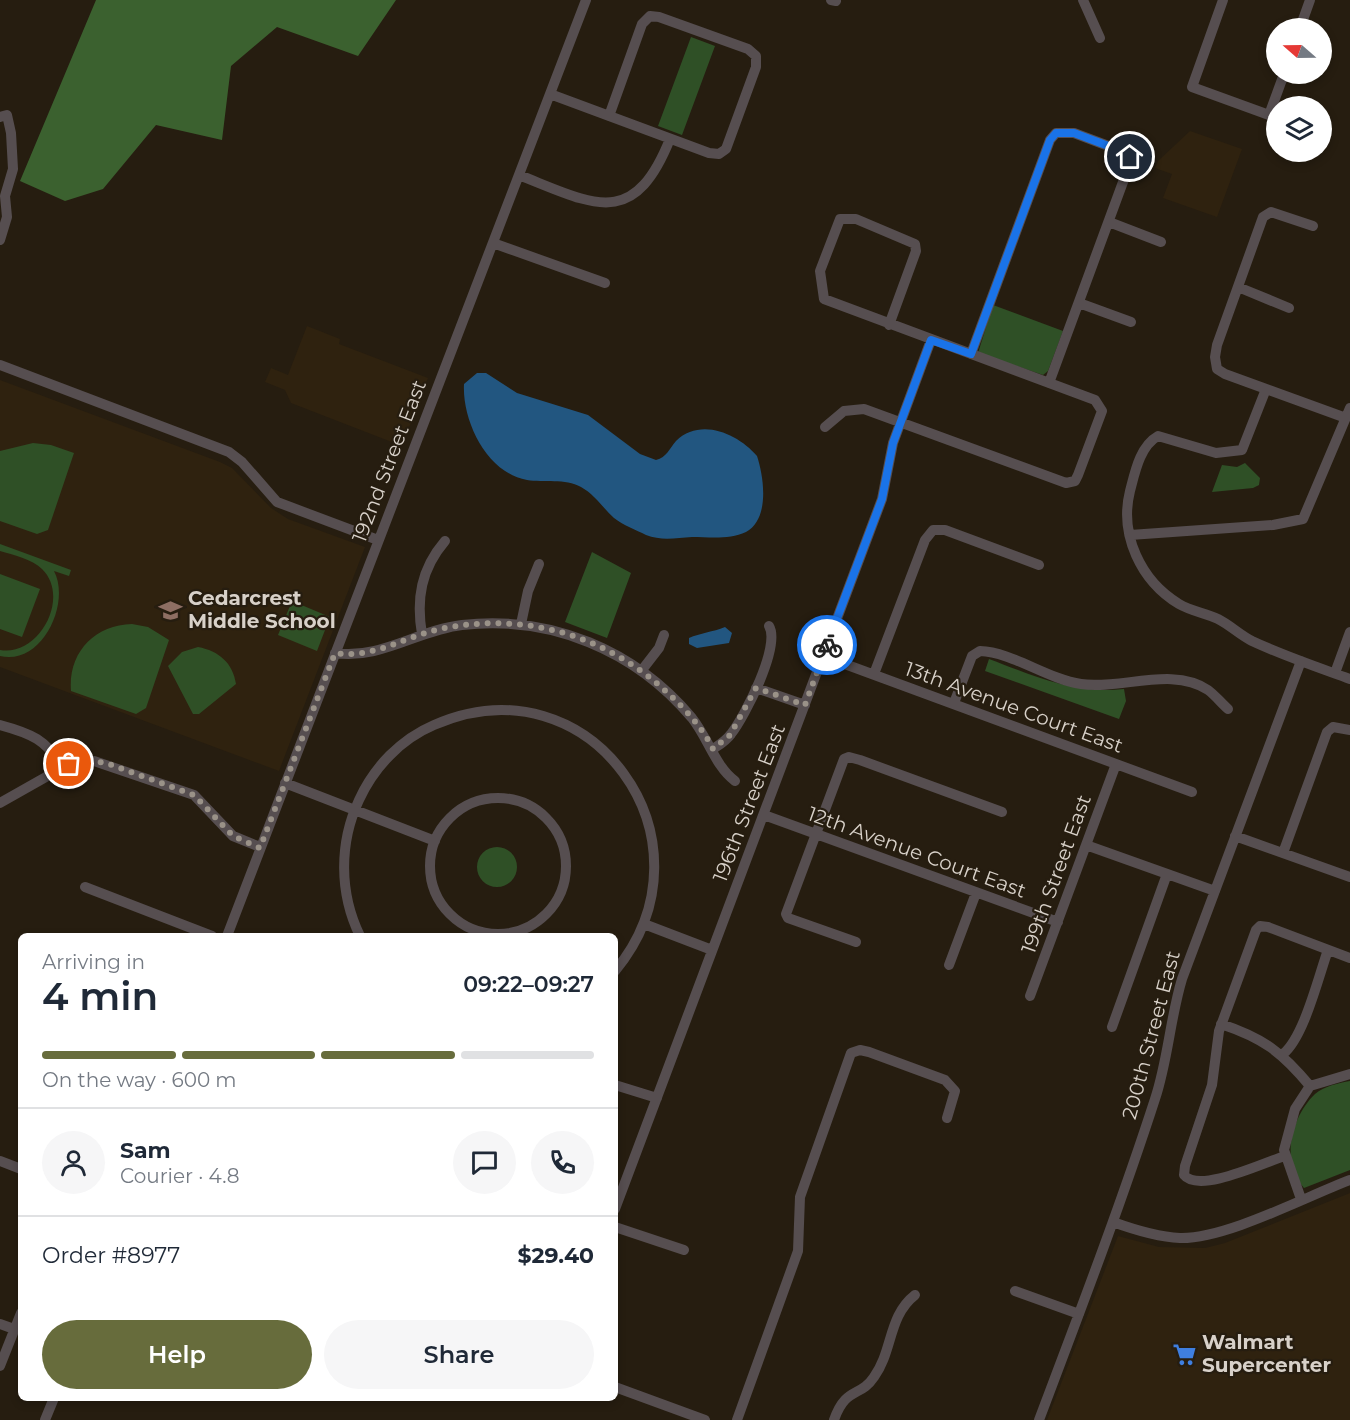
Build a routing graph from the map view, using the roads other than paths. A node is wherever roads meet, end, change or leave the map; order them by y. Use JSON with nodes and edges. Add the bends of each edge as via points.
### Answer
{"nodes":[{"id":1,"x":586,"y":0,"type":"edge"},
{"id":2,"x":1083,"y":0,"type":"edge"},
{"id":3,"x":1223,"y":0,"type":"edge"},
{"id":4,"x":1310,"y":0,"type":"edge"},
{"id":5,"x":1304,"y":18,"type":"edge"},
{"id":6,"x":1100,"y":38,"type":"dead end"},
{"id":7,"x":1280,"y":84,"type":"edge"},
{"id":8,"x":550,"y":94,"type":"junction"},
{"id":9,"x":3,"y":116,"type":"edge"},
{"id":10,"x":609,"y":116,"type":"junction"},
{"id":11,"x":670,"y":139,"type":"junction"},
{"id":12,"x":519,"y":175,"type":"junction"},
{"id":13,"x":3,"y":191,"type":"edge"},
{"id":14,"x":1109,"y":222,"type":"junction"},
{"id":15,"x":1313,"y":226,"type":"dead end"},
{"id":16,"x":0,"y":240,"type":"edge"},
{"id":17,"x":1161,"y":242,"type":"dead end"},
{"id":18,"x":493,"y":243,"type":"junction"},
{"id":19,"x":605,"y":283,"type":"dead end"},
{"id":20,"x":1238,"y":287,"type":"junction"},
{"id":21,"x":1079,"y":303,"type":"junction"},
{"id":22,"x":1290,"y":308,"type":"dead end"},
{"id":23,"x":1131,"y":322,"type":"dead end"},
{"id":24,"x":888,"y":325,"type":"junction"},
{"id":25,"x":931,"y":340,"type":"junction"},
{"id":26,"x":971,"y":354,"type":"junction"},
{"id":27,"x":0,"y":365,"type":"edge"},
{"id":28,"x":1049,"y":383,"type":"junction"},
{"id":29,"x":1266,"y":389,"type":"junction"},
{"id":30,"x":1348,"y":413,"type":"edge"},
{"id":31,"x":900,"y":423,"type":"junction"},
{"id":32,"x":825,"y":427,"type":"dead end"},
{"id":33,"x":1130,"y":535,"type":"junction"},
{"id":34,"x":378,"y":540,"type":"junction"},
{"id":35,"x":446,"y":541,"type":"dead end"},
{"id":36,"x":539,"y":564,"type":"dead end"},
{"id":37,"x":1039,"y":565,"type":"dead end"},
{"id":38,"x":521,"y":624,"type":"junction"},
{"id":39,"x":769,"y":626,"type":"dead end"},
{"id":40,"x":1350,"y":632,"type":"edge"},
{"id":41,"x":422,"y":634,"type":"junction"},
{"id":42,"x":664,"y":635,"type":"dead end"},
{"id":43,"x":335,"y":653,"type":"junction"},
{"id":44,"x":823,"y":656,"type":"junction"},
{"id":45,"x":1300,"y":661,"type":"junction"},
{"id":46,"x":642,"y":670,"type":"junction"},
{"id":47,"x":1335,"y":673,"type":"junction"},
{"id":48,"x":874,"y":674,"type":"junction"},
{"id":49,"x":1350,"y":679,"type":"edge"},
{"id":50,"x":756,"y":688,"type":"junction"},
{"id":51,"x":954,"y":704,"type":"junction"},
{"id":52,"x":805,"y":705,"type":"junction"},
{"id":53,"x":1228,"y":709,"type":"dead end"},
{"id":54,"x":0,"y":725,"type":"edge"},
{"id":55,"x":1350,"y":730,"type":"edge"},
{"id":56,"x":713,"y":749,"type":"junction"},
{"id":57,"x":1116,"y":764,"type":"junction"},
{"id":58,"x":63,"y":768,"type":"junction"},
{"id":59,"x":735,"y":781,"type":"dead end"},
{"id":60,"x":285,"y":783,"type":"junction"},
{"id":61,"x":1192,"y":792,"type":"dead end"},
{"id":62,"x":0,"y":803,"type":"edge"},
{"id":63,"x":354,"y":810,"type":"junction"},
{"id":64,"x":1002,"y":812,"type":"dead end"},
{"id":65,"x":764,"y":815,"type":"junction"},
{"id":66,"x":814,"y":833,"type":"junction"},
{"id":67,"x":1235,"y":836,"type":"junction"},
{"id":68,"x":435,"y":841,"type":"junction"},
{"id":69,"x":1086,"y":845,"type":"junction"},
{"id":70,"x":260,"y":848,"type":"junction"},
{"id":71,"x":1283,"y":853,"type":"junction"},
{"id":72,"x":1167,"y":874,"type":"junction"},
{"id":73,"x":1350,"y":877,"type":"edge"},
{"id":74,"x":85,"y":888,"type":"dead end"},
{"id":75,"x":1215,"y":891,"type":"junction"},
{"id":76,"x":976,"y":893,"type":"junction"},
{"id":77,"x":1058,"y":922,"type":"junction"},
{"id":78,"x":644,"y":924,"type":"junction"},
{"id":79,"x":204,"y":933,"type":"edge"},
{"id":80,"x":232,"y":933,"type":"edge"},
{"id":81,"x":359,"y":933,"type":"edge"},
{"id":82,"x":498,"y":933,"type":"edge"},
{"id":83,"x":508,"y":933,"type":"edge"},
{"id":84,"x":855,"y":942,"type":"dead end"},
{"id":85,"x":712,"y":950,"type":"junction"},
{"id":86,"x":1328,"y":950,"type":"junction"},
{"id":87,"x":1350,"y":958,"type":"edge"},
{"id":88,"x":948,"y":965,"type":"dead end"},
{"id":89,"x":618,"y":967,"type":"edge"},
{"id":90,"x":1030,"y":996,"type":"dead end"},
{"id":91,"x":1221,"y":1024,"type":"junction"},
{"id":92,"x":1112,"y":1027,"type":"dead end"},
{"id":93,"x":1283,"y":1054,"type":"junction"},
{"id":94,"x":1350,"y":1074,"type":"edge"},
{"id":95,"x":618,"y":1086,"type":"edge"},
{"id":96,"x":1310,"y":1086,"type":"junction"},
{"id":97,"x":657,"y":1098,"type":"junction"},
{"id":98,"x":947,"y":1118,"type":"dead end"},
{"id":99,"x":1285,"y":1156,"type":"junction"},
{"id":100,"x":0,"y":1161,"type":"edge"},
{"id":101,"x":18,"y":1168,"type":"edge"},
{"id":102,"x":1350,"y":1180,"type":"edge"},
{"id":103,"x":1301,"y":1199,"type":"junction"},
{"id":104,"x":618,"y":1201,"type":"edge"},
{"id":105,"x":1113,"y":1222,"type":"junction"},
{"id":106,"x":618,"y":1228,"type":"edge"},
{"id":107,"x":684,"y":1250,"type":"dead end"},
{"id":108,"x":1015,"y":1291,"type":"dead end"},
{"id":109,"x":915,"y":1295,"type":"dead end"},
{"id":110,"x":1079,"y":1314,"type":"junction"},
{"id":111,"x":18,"y":1320,"type":"edge"},
{"id":112,"x":0,"y":1324,"type":"edge"},
{"id":113,"x":14,"y":1329,"type":"junction"},
{"id":114,"x":0,"y":1366,"type":"edge"},
{"id":115,"x":618,"y":1388,"type":"edge"},
{"id":116,"x":53,"y":1401,"type":"edge"},
{"id":117,"x":45,"y":1420,"type":"edge"},
{"id":118,"x":705,"y":1420,"type":"edge"},
{"id":119,"x":737,"y":1420,"type":"edge"},
{"id":120,"x":834,"y":1420,"type":"edge"},
{"id":121,"x":1039,"y":1420,"type":"edge"}],
"edges":[{"from":1,"to":8,"type":"street","name":"192nd Street East"},
{"from":2,"to":6,"type":"street"},
{"from":3,"to":7,"type":"street","via":[[1192,87],[1269,115]]},
{"from":4,"to":5,"type":"street"},
{"from":8,"to":10,"type":"street"},
{"from":8,"to":12,"type":"street","name":"192nd Street East"},
{"from":9,"to":13,"type":"street","via":[[13,169]]},
{"from":10,"to":11,"type":"street"},
{"from":10,"to":11,"type":"street","via":[[642,24],[650,16],[748,49],[756,56],[756,67],[726,149],[719,154],[709,153]]},
{"from":11,"to":12,"type":"street","via":[[651,178],[627,197],[596,203]]},
{"from":12,"to":18,"type":"street","name":"192nd Street East"},
{"from":13,"to":16,"type":"street","via":[[7,217]]},
{"from":14,"to":17,"type":"street"},
{"from":14,"to":21,"type":"street"},
{"from":14,"to":26,"type":"street","via":[[1130,157],[1074,133],[1056,133],[1050,140]]},
{"from":15,"to":20,"type":"street","via":[[1271,212],[1263,218]]},
{"from":18,"to":19,"type":"street"},
{"from":18,"to":34,"type":"street","name":"192nd Street East"},
{"from":20,"to":22,"type":"street"},
{"from":20,"to":29,"type":"street","via":[[1216,345],[1215,362],[1221,372]]},
{"from":21,"to":23,"type":"street"},
{"from":21,"to":28,"type":"street"},
{"from":24,"to":24,"type":"street","via":[[916,251],[915,244],[856,219],[843,219],[837,223],[820,271],[823,298]]},
{"from":24,"to":25,"type":"street"},
{"from":25,"to":26,"type":"street"},
{"from":25,"to":31,"type":"street","name":"196th Street East"},
{"from":26,"to":28,"type":"street"},
{"from":27,"to":34,"type":"street","via":[[229,452],[277,502]]},
{"from":28,"to":31,"type":"street","via":[[1095,400],[1100,407],[1100,417],[1078,476],[1070,483]]},
{"from":29,"to":30,"type":"street"},
{"from":29,"to":33,"type":"street","via":[[1242,450],[1216,453],[1158,436],[1147,445],[1128,498]]},
{"from":30,"to":33,"type":"street","via":[[1304,516],[1273,525]]},
{"from":31,"to":32,"type":"street","via":[[854,409],[838,414]]},
{"from":31,"to":44,"type":"street","name":"196th Street East","via":[[882,499]]},
{"from":33,"to":45,"type":"street","via":[[1139,561],[1160,590],[1187,608],[1217,618],[1250,640]]},
{"from":34,"to":43,"type":"street","name":"192nd Street East"},
{"from":35,"to":41,"type":"street","via":[[435,554],[418,599]]},
{"from":36,"to":38,"type":"street"},
{"from":37,"to":48,"type":"street","via":[[945,530],[933,530],[925,540]]},
{"from":38,"to":41,"type":"street","via":[[461,625]]},
{"from":38,"to":46,"type":"street","via":[[587,641]]},
{"from":39,"to":50,"type":"street","via":[[773,639]]},
{"from":40,"to":47,"type":"street"},
{"from":41,"to":43,"type":"street","via":[[361,655]]},
{"from":42,"to":46,"type":"street"},
{"from":43,"to":60,"type":"street","name":"192nd Street East"},
{"from":44,"to":48,"type":"street","name":"13th Avenue Court East"},
{"from":44,"to":52,"type":"street","name":"196th Street East"},
{"from":45,"to":47,"type":"street"},
{"from":45,"to":67,"type":"street","name":"200th Street East"},
{"from":46,"to":56,"type":"street","via":[[692,718]]},
{"from":47,"to":49,"type":"street"},
{"from":48,"to":51,"type":"street","name":"13th Avenue Court East"},
{"from":50,"to":52,"type":"street"},
{"from":50,"to":56,"type":"street","via":[[730,735]]},
{"from":51,"to":53,"type":"street","via":[[975,652],[992,653],[1079,684],[1190,682],[1207,689]]},
{"from":51,"to":57,"type":"street","name":"13th Avenue Court East"},
{"from":52,"to":65,"type":"street","name":"196th Street East"},
{"from":54,"to":58,"type":"street","via":[[46,744]]},
{"from":55,"to":71,"type":"street","via":[[1333,727],[1327,732]]},
{"from":56,"to":59,"type":"street","via":[[721,769]]},
{"from":57,"to":61,"type":"street","name":"13th Avenue Court East"},
{"from":57,"to":69,"type":"street","name":"199th Street East"},
{"from":58,"to":62,"type":"street"},
{"from":58,"to":70,"type":"street","via":[[76,761],[94,760],[186,792],[202,801],[233,836]]},
{"from":60,"to":63,"type":"street"},
{"from":60,"to":70,"type":"street","name":"192nd Street East"},
{"from":63,"to":68,"type":"street"},
{"from":63,"to":78,"type":"street","via":[[384,762],[429,727],[483,711],[520,711],[557,721],[605,750],[629,779],[646,813],[655,850],[655,869]]},
{"from":63,"to":81,"type":"street","via":[[345,845],[344,881]]},
{"from":64,"to":66,"type":"street","via":[[849,757],[841,762]]},
{"from":65,"to":66,"type":"street","name":"12th Avenue Court East"},
{"from":65,"to":85,"type":"street","name":"196th Street East"},
{"from":66,"to":76,"type":"street","name":"12th Avenue Court East"},
{"from":66,"to":84,"type":"street","via":[[787,908],[788,918]]},
{"from":67,"to":71,"type":"street"},
{"from":67,"to":75,"type":"street","name":"200th Street East"},
{"from":68,"to":82,"type":"street","via":[[430,862],[435,893],[447,911],[473,929]]},
{"from":68,"to":83,"type":"street","via":[[446,823],[471,804],[492,798],[523,803],[541,814],[560,839],[565,860],[561,891],[550,909],[525,928]]},
{"from":69,"to":72,"type":"street"},
{"from":69,"to":77,"type":"street","name":"199th Street East"},
{"from":70,"to":80,"type":"street","name":"192nd Street East"},
{"from":71,"to":73,"type":"street"},
{"from":72,"to":75,"type":"street"},
{"from":72,"to":92,"type":"street"},
{"from":74,"to":79,"type":"street"},
{"from":75,"to":105,"type":"street","name":"200th Street East","via":[[1176,999],[1162,1078]]},
{"from":76,"to":77,"type":"street","name":"12th Avenue Court East"},
{"from":76,"to":88,"type":"street"},
{"from":77,"to":90,"type":"street","name":"199th Street East"},
{"from":78,"to":85,"type":"street"},
{"from":78,"to":89,"type":"street"},
{"from":85,"to":97,"type":"street","name":"196th Street East"},
{"from":86,"to":87,"type":"street"},
{"from":86,"to":91,"type":"street","via":[[1260,926]]},
{"from":86,"to":93,"type":"street","via":[[1299,1031],[1292,1047]]},
{"from":91,"to":93,"type":"street","via":[[1248,1033]]},
{"from":91,"to":99,"type":"street","via":[[1212,1085],[1185,1166],[1185,1178],[1197,1182],[1221,1179]]},
{"from":93,"to":96,"type":"street"},
{"from":94,"to":96,"type":"street"},
{"from":95,"to":97,"type":"street"},
{"from":96,"to":99,"type":"street","via":[[1291,1118]]},
{"from":97,"to":104,"type":"street","name":"196th Street East"},
{"from":98,"to":119,"type":"street","via":[[955,1091],[945,1080],[868,1052],[853,1051],[800,1197],[798,1251]]},
{"from":99,"to":103,"type":"street"},
{"from":100,"to":101,"type":"street"},
{"from":102,"to":103,"type":"street"},
{"from":103,"to":105,"type":"street","via":[[1227,1230],[1196,1237],[1162,1236]]},
{"from":105,"to":110,"type":"street","name":"200th Street East"},
{"from":106,"to":107,"type":"street"},
{"from":108,"to":110,"type":"street"},
{"from":109,"to":120,"type":"street","via":[[901,1307],[875,1377],[842,1401]]},
{"from":110,"to":121,"type":"street","name":"200th Street East"},
{"from":111,"to":113,"type":"street"},
{"from":112,"to":113,"type":"street"},
{"from":113,"to":114,"type":"street"},
{"from":115,"to":118,"type":"street"},
{"from":116,"to":117,"type":"street"}]}
